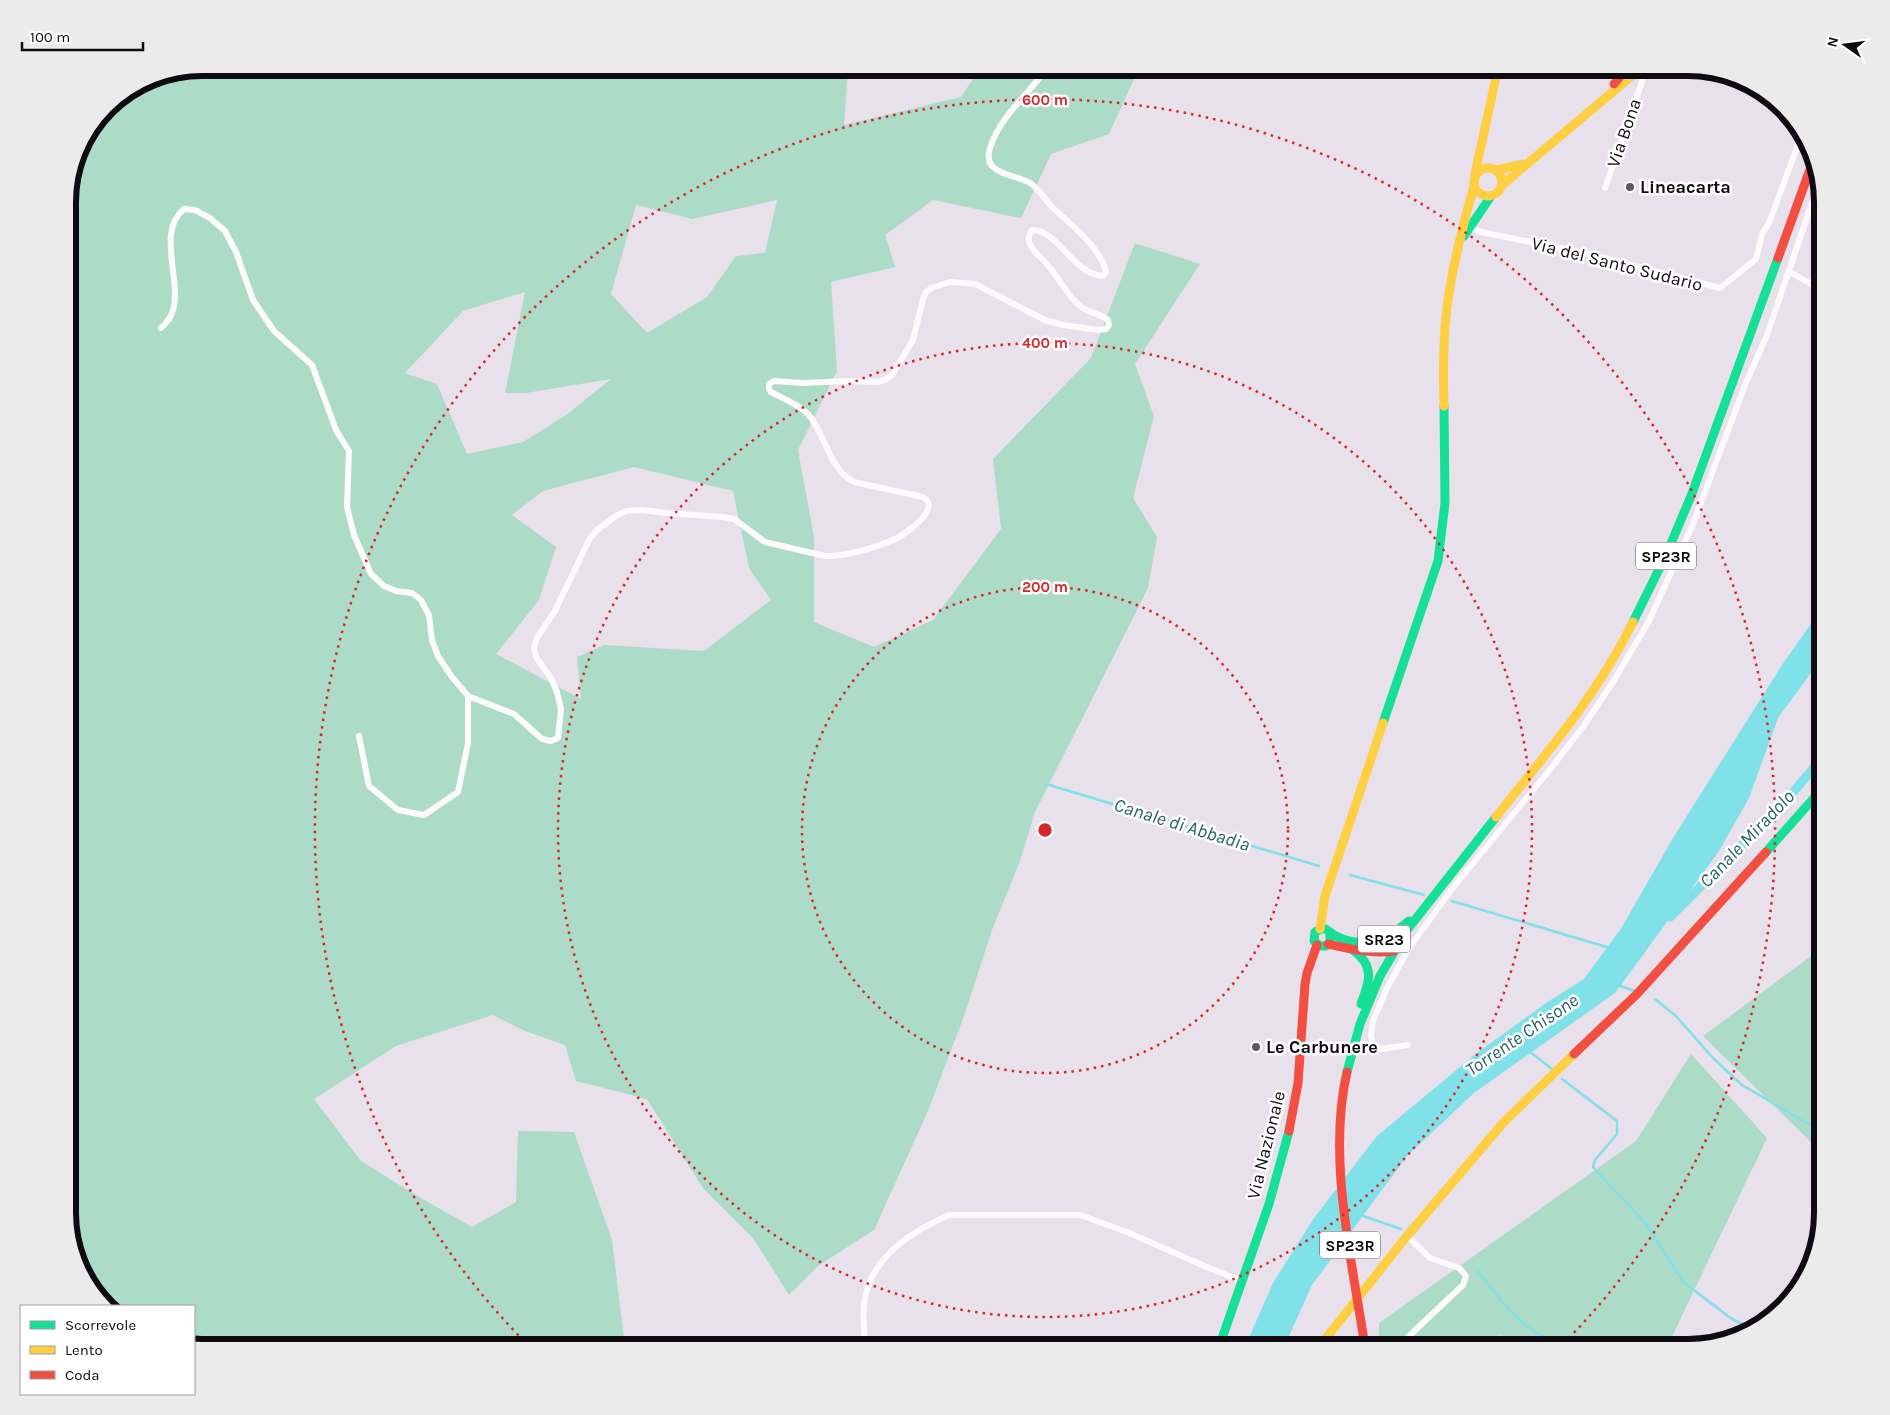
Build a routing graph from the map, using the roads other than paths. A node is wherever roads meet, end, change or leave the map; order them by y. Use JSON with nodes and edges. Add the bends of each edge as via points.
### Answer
{"nodes":[{"id":1,"x":1040,"y":76,"type":"edge"},
{"id":2,"x":1496,"y":76,"type":"edge"},
{"id":3,"x":1621,"y":76,"type":"edge"},
{"id":4,"x":1632,"y":76,"type":"edge"},
{"id":5,"x":1645,"y":76,"type":"edge"},
{"id":6,"x":1643,"y":79,"type":"joint"},
{"id":7,"x":1603,"y":98,"type":"junction"},
{"id":8,"x":1799,"y":143,"type":"edge"},
{"id":9,"x":1481,"y":148,"type":"junction"},
{"id":10,"x":1526,"y":164,"type":"junction"},
{"id":11,"x":1493,"y":169,"type":"junction"},
{"id":12,"x":1809,"y":171,"type":"edge"},
{"id":13,"x":1475,"y":174,"type":"junction"},
{"id":14,"x":1474,"y":186,"type":"junction"},
{"id":15,"x":1502,"y":186,"type":"junction"},
{"id":16,"x":1605,"y":188,"type":"dead end"},
{"id":17,"x":1491,"y":196,"type":"junction"},
{"id":18,"x":1814,"y":197,"type":"edge"},
{"id":19,"x":1470,"y":227,"type":"junction"},
{"id":20,"x":1461,"y":241,"type":"junction"},
{"id":21,"x":1788,"y":271,"type":"junction"},
{"id":22,"x":1814,"y":286,"type":"edge"},
{"id":23,"x":161,"y":328,"type":"dead end"},
{"id":24,"x":468,"y":696,"type":"junction"},
{"id":25,"x":359,"y":736,"type":"dead end"},
{"id":26,"x":1814,"y":798,"type":"edge"},
{"id":27,"x":1428,"y":902,"type":"junction"},
{"id":28,"x":1320,"y":928,"type":"junction"},
{"id":29,"x":1330,"y":933,"type":"junction"},
{"id":30,"x":1328,"y":944,"type":"junction"},
{"id":31,"x":1317,"y":945,"type":"junction"},
{"id":32,"x":1354,"y":950,"type":"junction"},
{"id":33,"x":1394,"y":951,"type":"junction"},
{"id":34,"x":1408,"y":1045,"type":"dead end"},
{"id":35,"x":1340,"y":1115,"type":"junction"},
{"id":36,"x":1407,"y":1236,"type":"junction"},
{"id":37,"x":1242,"y":1281,"type":"junction"},
{"id":38,"x":865,"y":1339,"type":"edge"},
{"id":39,"x":1222,"y":1339,"type":"edge"},
{"id":40,"x":1326,"y":1339,"type":"edge"},
{"id":41,"x":1364,"y":1339,"type":"edge"},
{"id":42,"x":1406,"y":1339,"type":"edge"}],
"edges":[{"from":1,"to":24,"type":"street","via":[[1000,128],[989,149],[989,161],[992,167],[1022,179],[1040,192],[1080,233],[1105,266],[1106,272],[1098,276],[1076,263],[1042,233],[1032,230],[1029,234],[1031,246],[1074,301],[1108,320],[1106,329],[1078,328],[1045,320],[975,284],[950,282],[931,288],[923,299],[913,340],[892,375],[885,380],[774,381],[768,389],[808,414],[845,478],[927,499],[928,510],[923,518],[897,538],[835,557],[765,542],[734,519],[723,516],[627,511],[606,523],[589,540],[560,603],[534,647],[536,657],[557,692],[561,709],[558,738],[551,741],[542,739],[514,714]]},
{"from":2,"to":9,"type":"main road"},
{"from":3,"to":7,"type":"main road"},
{"from":4,"to":7,"type":"main road"},
{"from":5,"to":6,"type":"street"},
{"from":6,"to":16,"type":"street","name":"Via Bona"},
{"from":7,"to":10,"type":"main road"},
{"from":8,"to":19,"type":"street","name":"Via del Santo Sudario","via":[[1762,234],[1756,259],[1720,288]]},
{"from":9,"to":11,"type":"main road","via":[[1484,160]]},
{"from":9,"to":13,"type":"main road"},
{"from":10,"to":11,"type":"main road"},
{"from":10,"to":15,"type":"main road"},
{"from":11,"to":13,"type":"main road","via":[[1482,169]]},
{"from":11,"to":15,"type":"main road","via":[[1501,177]]},
{"from":12,"to":27,"type":"main road","number":"SP23R","via":[[1691,496],[1630,629],[1573,720]]},
{"from":13,"to":14,"type":"main road"},
{"from":14,"to":17,"type":"main road","via":[[1478,193]]},
{"from":14,"to":20,"type":"main road"},
{"from":15,"to":17,"type":"main road"},
{"from":17,"to":19,"type":"main road"},
{"from":18,"to":21,"type":"street"},
{"from":19,"to":20,"type":"main road"},
{"from":20,"to":28,"type":"main road","via":[[1445,326],[1446,503],[1438,561],[1324,896]]},
{"from":21,"to":22,"type":"street"},
{"from":21,"to":34,"type":"street","via":[[1767,335],[1693,524],[1649,621],[1585,724],[1455,885],[1409,948],[1387,988],[1373,1021],[1373,1045],[1381,1049]]},
{"from":23,"to":24,"type":"street","via":[[170,318],[174,297],[172,226],[177,214],[184,209],[195,210],[225,231],[253,300],[274,332],[312,366],[336,430],[349,451],[347,507],[364,560],[371,574],[384,586],[412,593],[422,600],[429,615],[438,656]]},
{"from":24,"to":25,"type":"street","via":[[468,743],[458,792],[424,815],[398,810],[369,786]]},
{"from":26,"to":36,"type":"main road","via":[[1636,994],[1503,1123]]},
{"from":27,"to":29,"type":"main road","number":"SR23","via":[[1403,927],[1377,942],[1356,943]]},
{"from":27,"to":33,"type":"main road","number":"SP23R"},
{"from":28,"to":29,"type":"main road"},
{"from":28,"to":31,"type":"main road","via":[[1313,935]]},
{"from":29,"to":30,"type":"main road"},
{"from":30,"to":31,"type":"main road"},
{"from":30,"to":32,"type":"main road","number":"SR23"},
{"from":31,"to":37,"type":"main road","name":"Via Nazionale","via":[[1306,984],[1297,1086],[1289,1134]]},
{"from":32,"to":33,"type":"main road"},
{"from":32,"to":35,"type":"main road","number":"SR23","via":[[1364,959],[1370,978],[1342,1063],[1337,1098]]},
{"from":33,"to":35,"type":"main road","number":"SP23R","via":[[1357,1032]]},
{"from":35,"to":41,"type":"main road","number":"SP23R","via":[[1338,1142],[1344,1206]]},
{"from":36,"to":40,"type":"main road"},
{"from":36,"to":42,"type":"street","via":[[1430,1258],[1459,1268],[1466,1276],[1463,1285]]},
{"from":37,"to":38,"type":"street","via":[[1080,1215],[949,1215],[891,1250],[877,1265],[867,1287],[863,1307]]},
{"from":37,"to":39,"type":"main road","name":"Via Nazionale"}]}
